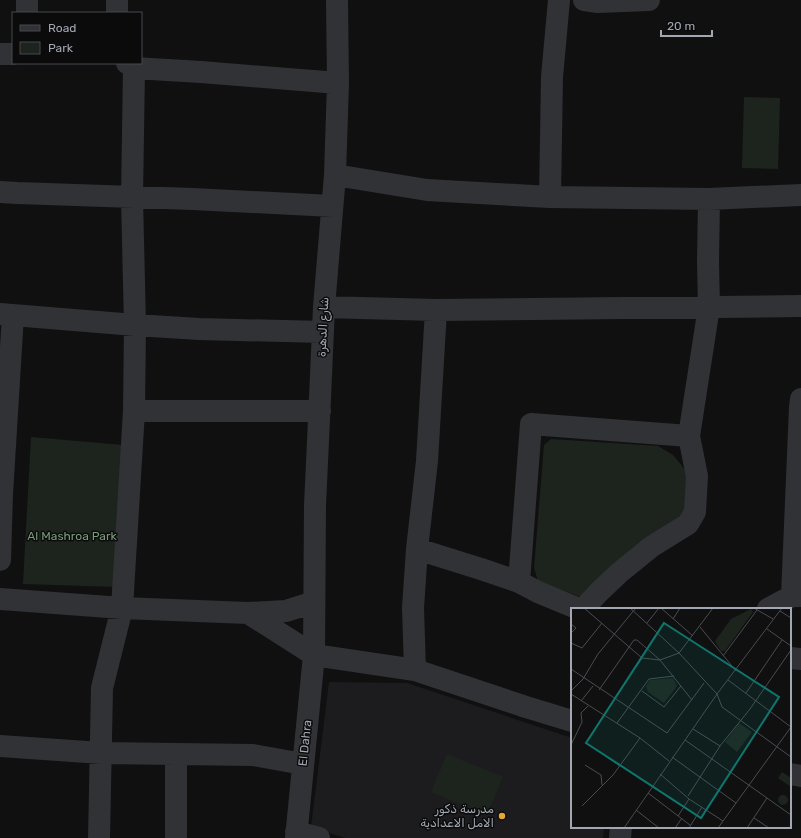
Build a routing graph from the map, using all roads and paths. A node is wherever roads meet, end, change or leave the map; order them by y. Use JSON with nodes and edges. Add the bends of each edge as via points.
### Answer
{"nodes":[{"id":1,"x":27,"y":0,"type":"edge"},
{"id":2,"x":117,"y":0,"type":"edge"},
{"id":3,"x":337,"y":0,"type":"edge"},
{"id":4,"x":559,"y":0,"type":"edge"},
{"id":5,"x":584,"y":0,"type":"edge"},
{"id":6,"x":649,"y":0,"type":"edge"},
{"id":7,"x":27,"y":12,"type":"edge"},
{"id":8,"x":117,"y":12,"type":"edge"},
{"id":9,"x":0,"y":54,"type":"edge"},
{"id":10,"x":12,"y":54,"type":"edge"},
{"id":11,"x":131,"y":65,"type":"edge"},
{"id":12,"x":338,"y":83,"type":"junction"},
{"id":13,"x":334,"y":175,"type":"junction"},
{"id":14,"x":0,"y":192,"type":"edge"},
{"id":15,"x":801,"y":195,"type":"edge"},
{"id":16,"x":550,"y":197,"type":"junction"},
{"id":17,"x":132,"y":198,"type":"junction"},
{"id":18,"x":709,"y":199,"type":"junction"},
{"id":19,"x":332,"y":206,"type":"junction"},
{"id":20,"x":801,"y":306,"type":"edge"},
{"id":21,"x":709,"y":307,"type":"junction"},
{"id":22,"x":324,"y":308,"type":"junction"},
{"id":23,"x":436,"y":310,"type":"junction"},
{"id":24,"x":6,"y":315,"type":"edge"},
{"id":25,"x":135,"y":325,"type":"junction"},
{"id":26,"x":323,"y":332,"type":"junction"},
{"id":27,"x":801,"y":399,"type":"edge"},
{"id":28,"x":134,"y":410,"type":"junction"},
{"id":29,"x":320,"y":411,"type":"junction"},
{"id":30,"x":689,"y":436,"type":"junction"},
{"id":31,"x":417,"y":549,"type":"junction"},
{"id":32,"x":0,"y":560,"type":"edge"},
{"id":33,"x":519,"y":582,"type":"junction"},
{"id":34,"x":797,"y":596,"type":"edge"},
{"id":35,"x":0,"y":599,"type":"edge"},
{"id":36,"x":314,"y":602,"type":"junction"},
{"id":37,"x":122,"y":608,"type":"junction"},
{"id":38,"x":577,"y":608,"type":"edge"},
{"id":39,"x":584,"y":608,"type":"edge"},
{"id":40,"x":770,"y":608,"type":"edge"},
{"id":41,"x":248,"y":613,"type":"junction"},
{"id":42,"x":314,"y":655,"type":"junction"},
{"id":43,"x":791,"y":658,"type":"edge"},
{"id":44,"x":801,"y":659,"type":"edge"},
{"id":45,"x":415,"y":670,"type":"junction"},
{"id":46,"x":571,"y":721,"type":"edge"},
{"id":47,"x":0,"y":746,"type":"edge"},
{"id":48,"x":101,"y":753,"type":"junction"},
{"id":49,"x":176,"y":755,"type":"junction"},
{"id":50,"x":303,"y":764,"type":"junction"},
{"id":51,"x":791,"y":774,"type":"edge"},
{"id":52,"x":801,"y":776,"type":"edge"},
{"id":53,"x":621,"y":828,"type":"edge"},
{"id":54,"x":296,"y":835,"type":"edge"},
{"id":55,"x":99,"y":838,"type":"edge"},
{"id":56,"x":176,"y":838,"type":"edge"},
{"id":57,"x":319,"y":838,"type":"edge"},
{"id":58,"x":620,"y":838,"type":"edge"}],
"edges":[{"from":1,"to":7,"type":"street"},
{"from":2,"to":8,"type":"street"},
{"from":3,"to":12,"type":"street","name":"شارع الدهرة"},
{"from":4,"to":16,"type":"street","via":[[552,77]]},
{"from":5,"to":6,"type":"street"},
{"from":9,"to":10,"type":"street"},
{"from":11,"to":12,"type":"street"},
{"from":11,"to":17,"type":"street"},
{"from":12,"to":13,"type":"street","name":"شارع الدهرة"},
{"from":13,"to":16,"type":"street","via":[[427,190]]},
{"from":13,"to":19,"type":"street","name":"شارع الدهرة"},
{"from":14,"to":17,"type":"street"},
{"from":15,"to":18,"type":"street"},
{"from":16,"to":18,"type":"street"},
{"from":17,"to":19,"type":"street"},
{"from":17,"to":25,"type":"street"},
{"from":18,"to":21,"type":"street"},
{"from":19,"to":22,"type":"street","name":"شارع الدهرة"},
{"from":20,"to":21,"type":"street"},
{"from":21,"to":23,"type":"street"},
{"from":21,"to":30,"type":"street"},
{"from":22,"to":23,"type":"street"},
{"from":22,"to":26,"type":"street","name":"شارع الدهرة"},
{"from":23,"to":31,"type":"street","via":[[427,461]]},
{"from":24,"to":25,"type":"street"},
{"from":24,"to":32,"type":"street"},
{"from":25,"to":26,"type":"street"},
{"from":25,"to":28,"type":"street"},
{"from":26,"to":29,"type":"street","name":"شارع الدهرة"},
{"from":27,"to":34,"type":"street"},
{"from":28,"to":29,"type":"street"},
{"from":28,"to":37,"type":"street"},
{"from":29,"to":36,"type":"street","name":"شارع الدهرة","via":[[315,506]]},
{"from":30,"to":33,"type":"street","via":[[532,424]]},
{"from":30,"to":39,"type":"street","via":[[697,476],[695,512],[688,524],[651,547],[619,573]]},
{"from":31,"to":33,"type":"street"},
{"from":31,"to":45,"type":"street","via":[[413,608]]},
{"from":33,"to":38,"type":"street"},
{"from":34,"to":40,"type":"street"},
{"from":35,"to":37,"type":"street"},
{"from":36,"to":41,"type":"street","via":[[286,611]]},
{"from":36,"to":42,"type":"street","name":"شارع الدهرة"},
{"from":37,"to":41,"type":"street"},
{"from":37,"to":48,"type":"street","via":[[102,688]]},
{"from":41,"to":42,"type":"street"},
{"from":42,"to":45,"type":"street"},
{"from":42,"to":50,"type":"street","name":"El Dahra"},
{"from":43,"to":44,"type":"street"},
{"from":45,"to":46,"type":"street"},
{"from":47,"to":48,"type":"street"},
{"from":48,"to":49,"type":"street"},
{"from":48,"to":55,"type":"street"},
{"from":49,"to":50,"type":"street","via":[[253,755]]},
{"from":49,"to":56,"type":"street"},
{"from":50,"to":54,"type":"street","name":"El Dahra"},
{"from":51,"to":52,"type":"street"},
{"from":53,"to":58,"type":"street"},
{"from":54,"to":57,"type":"street"}]}
